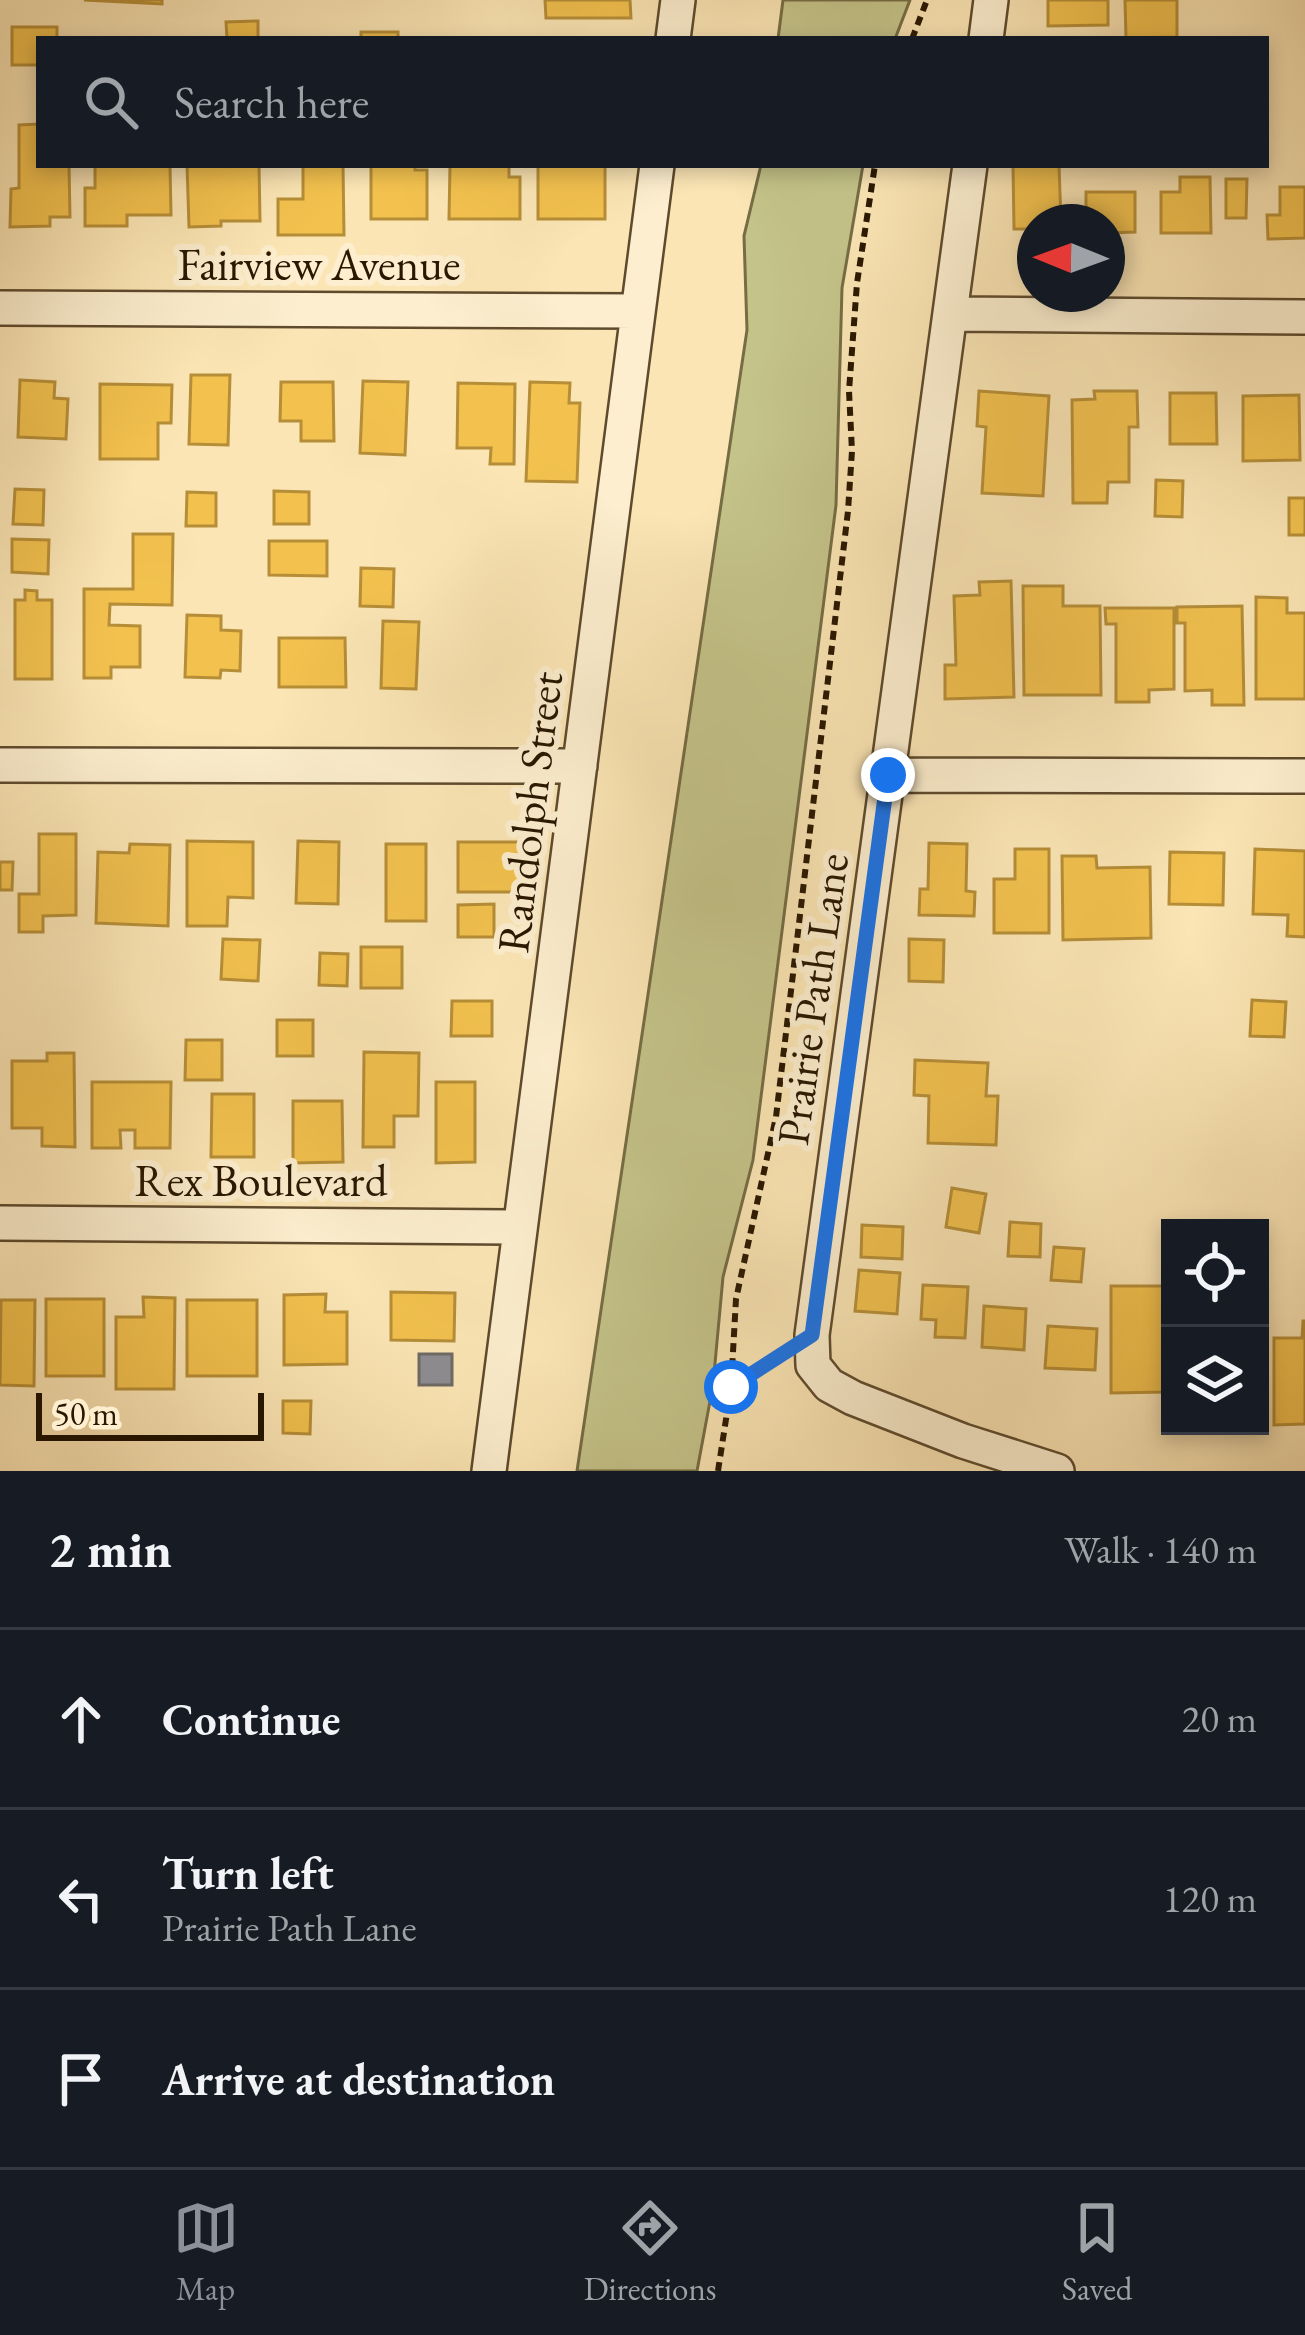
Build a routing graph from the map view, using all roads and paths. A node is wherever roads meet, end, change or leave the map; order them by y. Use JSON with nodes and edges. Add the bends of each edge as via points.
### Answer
{"nodes":[{"id":1,"x":678,"y":0,"type":"edge"},
{"id":2,"x":927,"y":0,"type":"edge"},
{"id":3,"x":991,"y":0,"type":"edge"},
{"id":4,"x":673,"y":36,"type":"edge"},
{"id":5,"x":913,"y":36,"type":"edge"},
{"id":6,"x":986,"y":36,"type":"edge"},
{"id":7,"x":657,"y":168,"type":"edge"},
{"id":8,"x":875,"y":168,"type":"edge"},
{"id":9,"x":970,"y":168,"type":"edge"},
{"id":10,"x":0,"y":308,"type":"edge"},
{"id":11,"x":638,"y":311,"type":"junction"},
{"id":12,"x":951,"y":314,"type":"junction"},
{"id":13,"x":1305,"y":316,"type":"edge"},
{"id":14,"x":0,"y":765,"type":"edge"},
{"id":15,"x":580,"y":766,"type":"junction"},
{"id":16,"x":888,"y":775,"type":"junction"},
{"id":17,"x":1305,"y":776,"type":"edge"},
{"id":18,"x":0,"y":1223,"type":"edge"},
{"id":19,"x":520,"y":1227,"type":"junction"},
{"id":20,"x":812,"y":1335,"type":"junction"},
{"id":21,"x":731,"y":1387,"type":"junction"},
{"id":22,"x":489,"y":1471,"type":"edge"},
{"id":23,"x":718,"y":1471,"type":"edge"},
{"id":24,"x":1057,"y":1471,"type":"edge"}],
"edges":[{"from":1,"to":4,"type":"street"},
{"from":2,"to":5,"type":"path"},
{"from":3,"to":6,"type":"street"},
{"from":7,"to":11,"type":"street","name":"Randolph Street"},
{"from":8,"to":21,"type":"path","via":[[855,305],[843,558],[776,1117],[736,1299]]},
{"from":9,"to":12,"type":"street","name":"Prairie Path Lane"},
{"from":10,"to":11,"type":"street","name":"Fairview Avenue"},
{"from":11,"to":15,"type":"street","name":"Randolph Street"},
{"from":12,"to":13,"type":"street"},
{"from":12,"to":16,"type":"street","name":"Prairie Path Lane"},
{"from":14,"to":15,"type":"street"},
{"from":15,"to":19,"type":"street","name":"Randolph Street"},
{"from":16,"to":17,"type":"street"},
{"from":16,"to":20,"type":"street","name":"Prairie Path Lane"},
{"from":18,"to":19,"type":"street","name":"Rex Boulevard"},
{"from":19,"to":22,"type":"street","name":"Randolph Street"},
{"from":20,"to":21,"type":"path"},
{"from":20,"to":24,"type":"street","name":"Prairie Path Lane","via":[[813,1365],[829,1385]]},
{"from":21,"to":23,"type":"path"}]}
